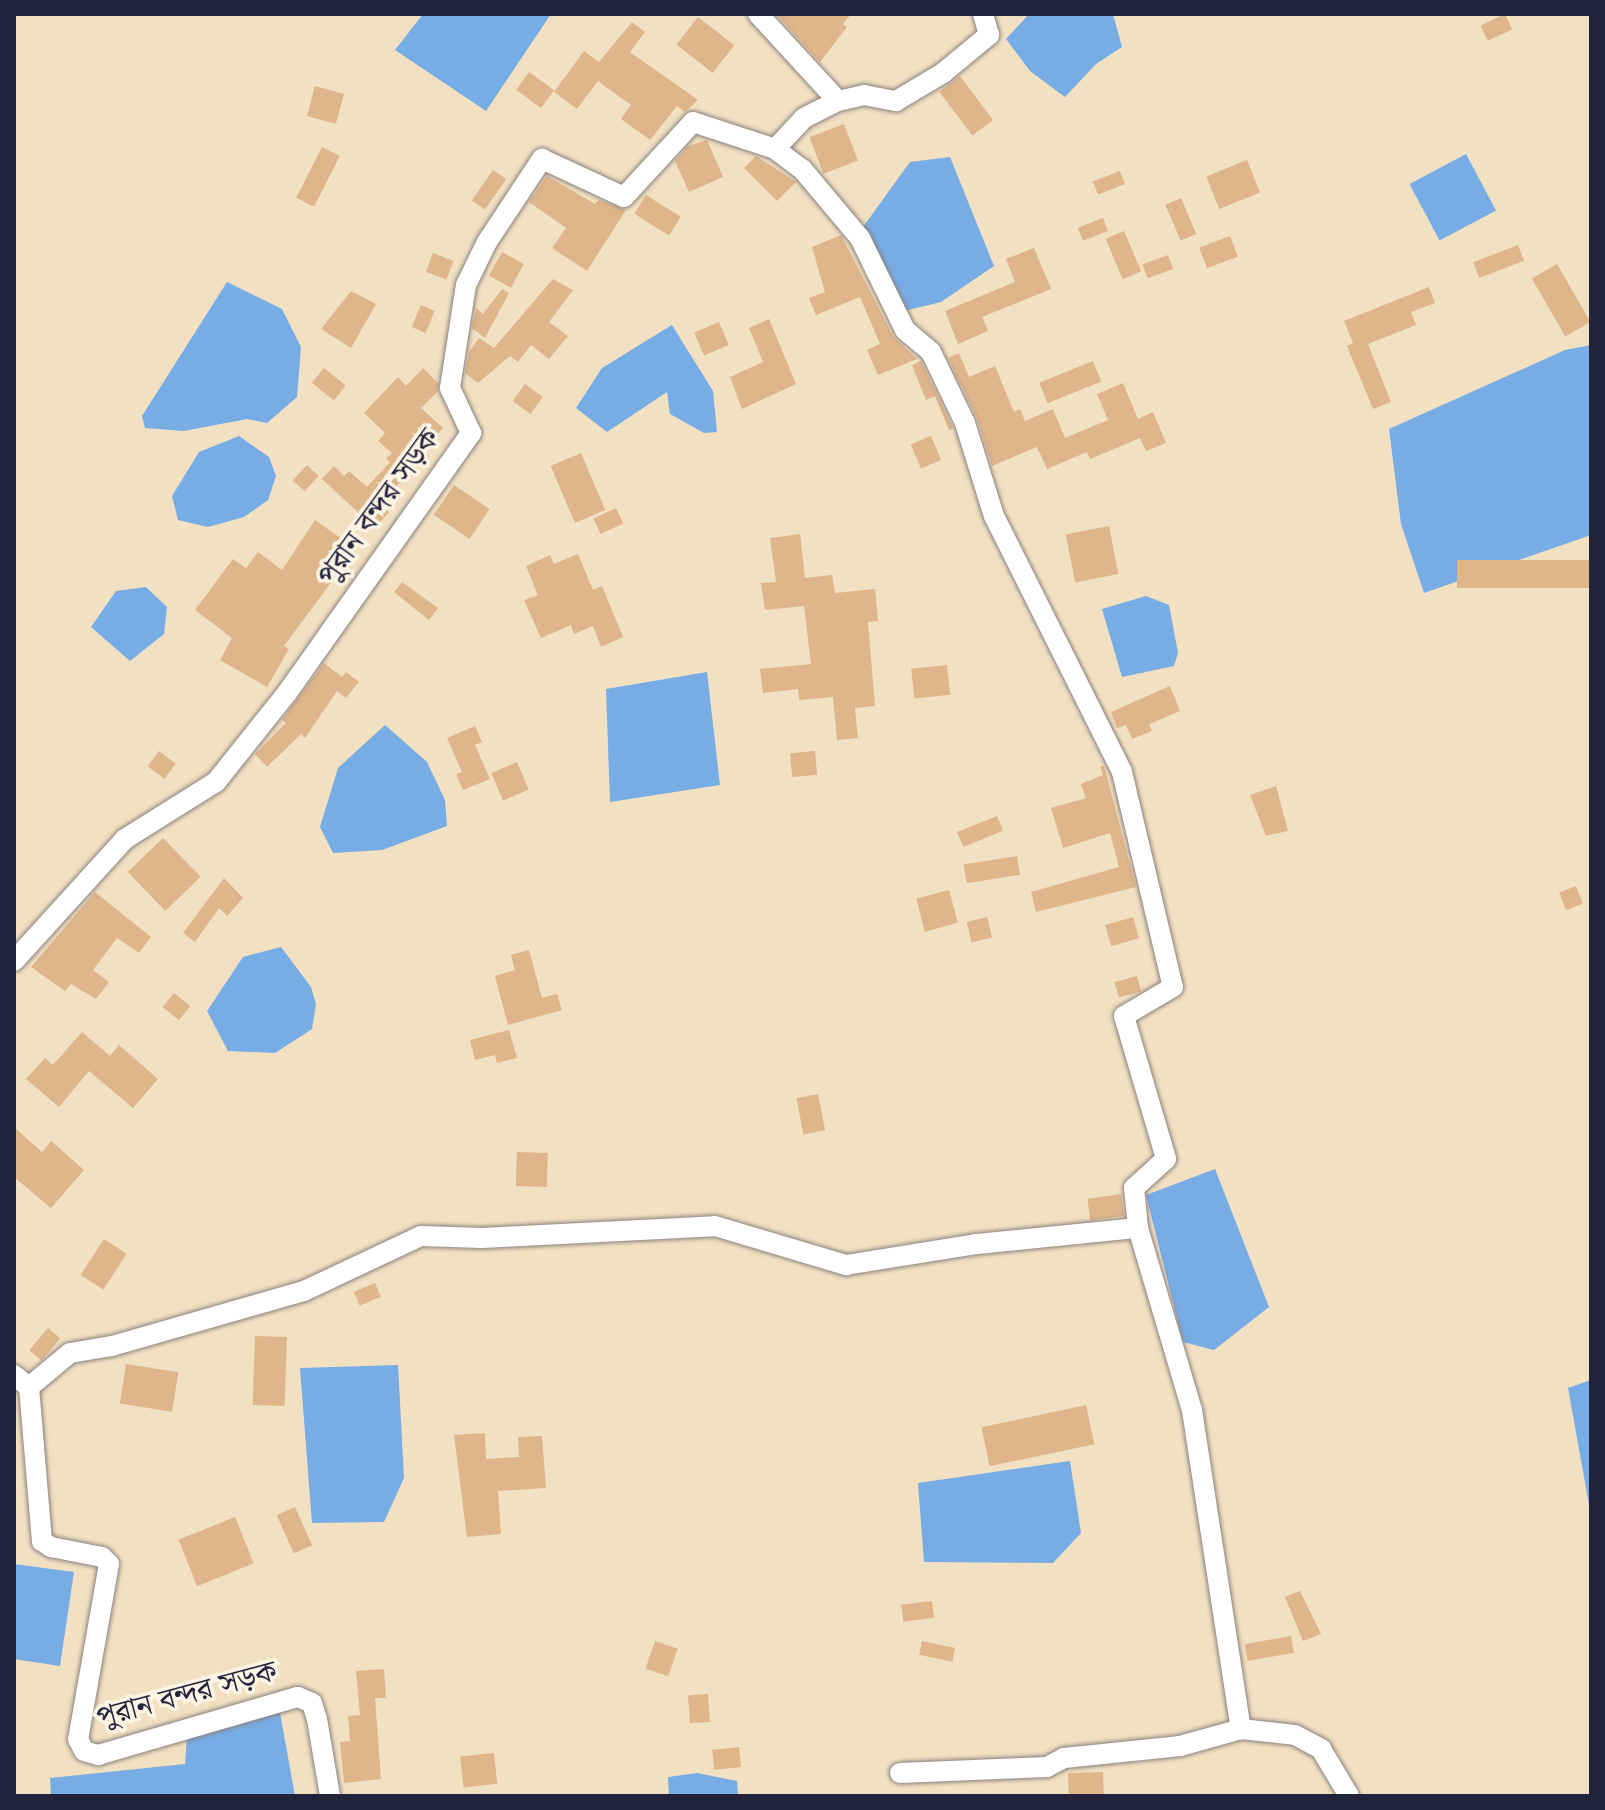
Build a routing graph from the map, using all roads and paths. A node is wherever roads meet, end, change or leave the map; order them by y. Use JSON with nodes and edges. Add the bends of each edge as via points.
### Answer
{"nodes":[{"id":1,"x":758,"y":14,"type":"edge"},
{"id":2,"x":983,"y":14,"type":"edge"},
{"id":3,"x":838,"y":101,"type":"junction"},
{"id":4,"x":775,"y":149,"type":"junction"},
{"id":5,"x":14,"y":961,"type":"edge"},
{"id":6,"x":1138,"y":1228,"type":"junction"},
{"id":7,"x":22,"y":1381,"type":"edge"},
{"id":8,"x":1241,"y":1729,"type":"junction"},
{"id":9,"x":900,"y":1773,"type":"dead end"},
{"id":10,"x":330,"y":1796,"type":"edge"},
{"id":11,"x":1349,"y":1796,"type":"edge"}],
"edges":[{"from":1,"to":3,"type":"street"},
{"from":2,"to":3,"type":"street","via":[[989,35],[932,80],[896,101],[864,95]]},
{"from":3,"to":4,"type":"street","via":[[804,118]]},
{"from":4,"to":5,"type":"street","name":"পুরান বন্দর সড়ক","via":[[693,122],[624,197],[547,160],[539,163],[466,285],[450,388],[471,433],[287,693],[216,782],[125,839]]},
{"from":4,"to":6,"type":"street","via":[[802,169],[860,238],[905,330],[931,352],[965,423],[994,516],[1122,772],[1173,987],[1124,1016],[1166,1159],[1134,1188]]},
{"from":6,"to":7,"type":"street","via":[[977,1244],[846,1265],[715,1226],[482,1238],[421,1236],[304,1291],[70,1353]]},
{"from":6,"to":8,"type":"street","via":[[1192,1410]]},
{"from":7,"to":10,"type":"street","name":"পুরান বন্দর সড়ক","via":[[42,1541],[102,1557],[109,1564],[78,1739],[84,1751],[98,1755],[298,1697],[312,1703]]},
{"from":8,"to":9,"type":"street","via":[[1180,1746],[1064,1758],[1047,1767]]},
{"from":8,"to":11,"type":"street","via":[[1295,1735],[1321,1749]]}]}
